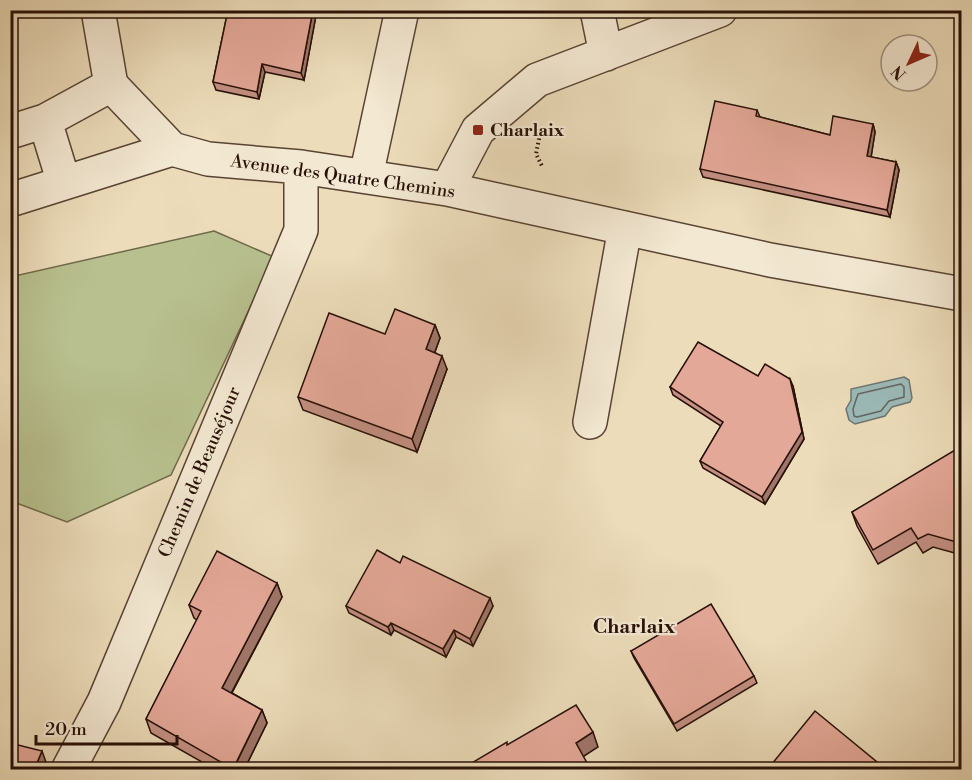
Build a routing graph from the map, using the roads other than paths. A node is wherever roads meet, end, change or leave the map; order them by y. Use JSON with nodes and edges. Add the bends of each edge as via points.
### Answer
{"nodes":[{"id":1,"x":98,"y":10,"type":"edge"},
{"id":2,"x":402,"y":10,"type":"edge"},
{"id":3,"x":597,"y":10,"type":"edge"},
{"id":4,"x":720,"y":10,"type":"edge"},
{"id":5,"x":606,"y":54,"type":"junction"},
{"id":6,"x":111,"y":85,"type":"junction"},
{"id":7,"x":45,"y":121,"type":"junction"},
{"id":8,"x":10,"y":132,"type":"edge"},
{"id":9,"x":172,"y":149,"type":"junction"},
{"id":10,"x":301,"y":167,"type":"junction"},
{"id":11,"x":366,"y":176,"type":"junction"},
{"id":12,"x":64,"y":183,"type":"junction"},
{"id":13,"x":447,"y":189,"type":"junction"},
{"id":14,"x":10,"y":200,"type":"edge"},
{"id":15,"x":625,"y":228,"type":"junction"},
{"id":16,"x":962,"y":294,"type":"edge"},
{"id":17,"x":590,"y":422,"type":"dead end"},
{"id":18,"x":68,"y":770,"type":"edge"}],
"edges":[{"from":1,"to":6,"type":"street"},
{"from":2,"to":11,"type":"street"},
{"from":3,"to":5,"type":"street"},
{"from":4,"to":5,"type":"street"},
{"from":5,"to":13,"type":"street","via":[[537,80],[477,130]]},
{"from":6,"to":7,"type":"street"},
{"from":6,"to":9,"type":"street"},
{"from":7,"to":8,"type":"street"},
{"from":7,"to":12,"type":"street"},
{"from":9,"to":10,"type":"street","name":"Avenue des Quatre Chemins","via":[[208,159]]},
{"from":9,"to":12,"type":"street"},
{"from":10,"to":11,"type":"street","name":"Avenue des Quatre Chemins"},
{"from":10,"to":18,"type":"street","name":"Chemin de Beauséjour","via":[[301,231],[104,702]]},
{"from":11,"to":13,"type":"street","name":"Avenue des Quatre Chemins"},
{"from":12,"to":14,"type":"street"},
{"from":13,"to":15,"type":"street","name":"Avenue des Quatre Chemins"},
{"from":15,"to":16,"type":"street","name":"Avenue des Quatre Chemins","via":[[770,260]]},
{"from":15,"to":17,"type":"street"}]}
